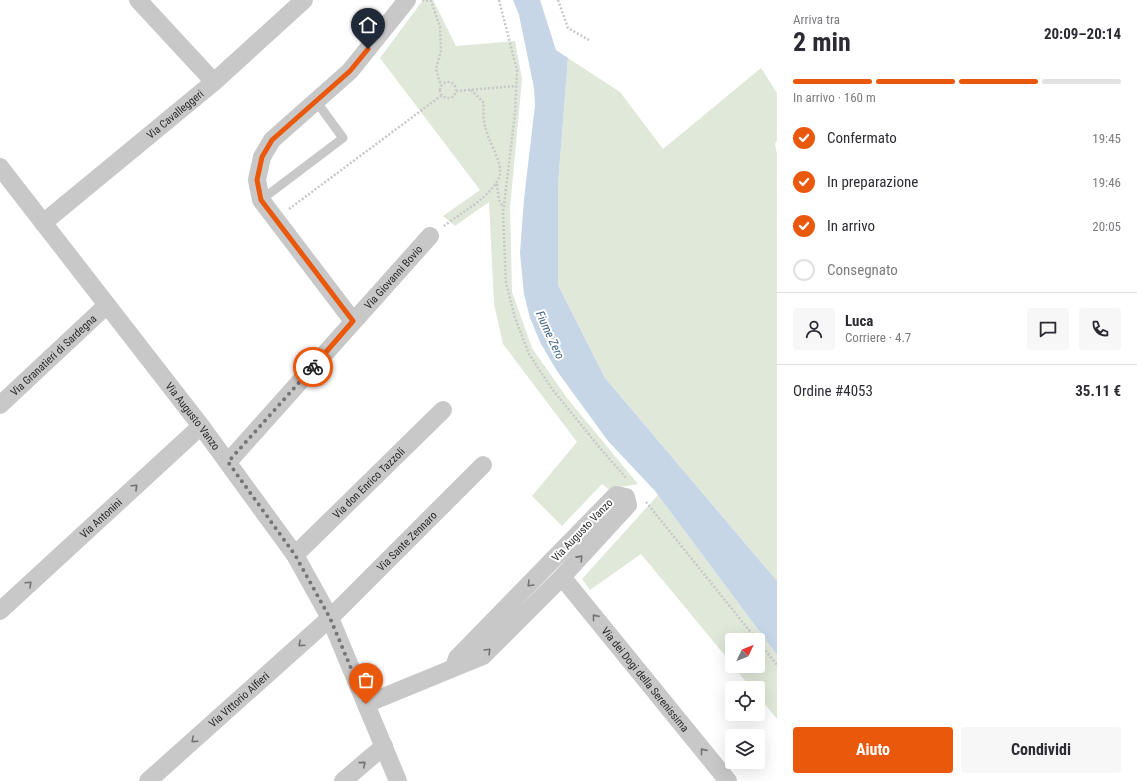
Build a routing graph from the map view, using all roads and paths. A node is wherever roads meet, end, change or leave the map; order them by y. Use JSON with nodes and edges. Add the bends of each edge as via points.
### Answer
{"nodes":[{"id":1,"x":138,"y":0,"type":"edge"},
{"id":2,"x":304,"y":0,"type":"edge"},
{"id":3,"x":407,"y":0,"type":"edge"},
{"id":4,"x":422,"y":0,"type":"edge"},
{"id":5,"x":499,"y":0,"type":"edge"},
{"id":6,"x":558,"y":0,"type":"edge"},
{"id":7,"x":589,"y":40,"type":"dead end"},
{"id":8,"x":214,"y":82,"type":"junction"},
{"id":9,"x":441,"y":86,"type":"junction"},
{"id":10,"x":516,"y":86,"type":"junction"},
{"id":11,"x":471,"y":90,"type":"junction"},
{"id":12,"x":456,"y":91,"type":"junction"},
{"id":13,"x":442,"y":95,"type":"junction"},
{"id":14,"x":316,"y":102,"type":"junction"},
{"id":15,"x":0,"y":168,"type":"edge"},
{"id":16,"x":497,"y":183,"type":"junction"},
{"id":17,"x":261,"y":200,"type":"junction"},
{"id":18,"x":504,"y":208,"type":"junction"},
{"id":19,"x":276,"y":219,"type":"junction"},
{"id":20,"x":43,"y":224,"type":"junction"},
{"id":21,"x":430,"y":236,"type":"joint"},
{"id":22,"x":107,"y":305,"type":"junction"},
{"id":23,"x":353,"y":321,"type":"junction"},
{"id":24,"x":0,"y":405,"type":"edge"},
{"id":25,"x":443,"y":410,"type":"dead end"},
{"id":26,"x":201,"y":426,"type":"junction"},
{"id":27,"x":228,"y":462,"type":"junction"},
{"id":28,"x":483,"y":465,"type":"dead end"},
{"id":29,"x":629,"y":481,"type":"dead end"},
{"id":30,"x":642,"y":496,"type":"dead end"},
{"id":31,"x":295,"y":555,"type":"junction"},
{"id":32,"x":562,"y":577,"type":"junction"},
{"id":33,"x":0,"y":611,"type":"edge"},
{"id":34,"x":330,"y":618,"type":"junction"},
{"id":35,"x":751,"y":633,"type":"edge"},
{"id":36,"x":765,"y":651,"type":"edge"},
{"id":37,"x":777,"y":665,"type":"edge"},
{"id":38,"x":454,"y":667,"type":"junction"},
{"id":39,"x":366,"y":704,"type":"junction"},
{"id":40,"x":384,"y":746,"type":"junction"},
{"id":41,"x":148,"y":781,"type":"edge"},
{"id":42,"x":343,"y":781,"type":"edge"},
{"id":43,"x":398,"y":781,"type":"edge"},
{"id":44,"x":728,"y":781,"type":"edge"}],
"edges":[{"from":1,"to":8,"type":"street"},
{"from":2,"to":8,"type":"street","name":"Via Cavalleggeri"},
{"from":3,"to":14,"type":"street","via":[[350,71]]},
{"from":4,"to":9,"type":"path","via":[[431,1],[440,26],[441,51],[436,69]]},
{"from":5,"to":10,"type":"path","via":[[517,70]]},
{"from":6,"to":7,"type":"path","via":[[568,28]]},
{"from":8,"to":20,"type":"street","name":"Via Cavalleggeri"},
{"from":9,"to":12,"type":"path","via":[[450,83]]},
{"from":9,"to":13,"type":"path"},
{"from":10,"to":11,"type":"path"},
{"from":10,"to":18,"type":"path"},
{"from":11,"to":12,"type":"path"},
{"from":11,"to":16,"type":"path","via":[[484,103],[482,119],[498,160],[500,173]]},
{"from":12,"to":13,"type":"path","via":[[451,97],[446,98]]},
{"from":13,"to":19,"type":"path"},
{"from":14,"to":17,"type":"street","via":[[272,140],[262,157],[257,180]]},
{"from":14,"to":17,"type":"lane","via":[[343,138]]},
{"from":15,"to":20,"type":"street","name":"Via Augusto Vanzo"},
{"from":16,"to":18,"type":"path","via":[[499,200]]},
{"from":16,"to":21,"type":"path"},
{"from":17,"to":19,"type":"street"},
{"from":18,"to":29,"type":"path","via":[[506,283],[515,318],[529,354],[552,389]]},
{"from":19,"to":23,"type":"street"},
{"from":20,"to":22,"type":"street","name":"Via Augusto Vanzo"},
{"from":21,"to":23,"type":"street","name":"Via Giovanni Bovio"},
{"from":22,"to":24,"type":"street","name":"Via Granatieri di Sardegna"},
{"from":22,"to":26,"type":"street","name":"Via Augusto Vanzo"},
{"from":23,"to":27,"type":"street","name":"Via Giovanni Bovio"},
{"from":25,"to":31,"type":"street","name":"Via don Enrico Tazzoli"},
{"from":26,"to":27,"type":"street","name":"Via Augusto Vanzo"},
{"from":33,"to":26,"type":"street","name":"Via Antonini","one_way":true},
{"from":27,"to":31,"type":"street","name":"Via Augusto Vanzo"},
{"from":28,"to":34,"type":"street","name":"Via Sante Zennaro"},
{"from":30,"to":35,"type":"path"},
{"from":31,"to":34,"type":"street","name":"Via Augusto Vanzo"},
{"from":38,"to":32,"type":"street","name":"Via Augusto Vanzo","one_way":true,"via":[[483,656]]},
{"from":32,"to":38,"type":"street","name":"Via Augusto Vanzo","one_way":true,"via":[[628,505],[626,497],[616,495],[457,658]]},
{"from":44,"to":32,"type":"street","name":"Via dei Dogi della Serenissima","one_way":true},
{"from":34,"to":39,"type":"street","name":"Via Augusto Vanzo"},
{"from":34,"to":41,"type":"street","name":"Via Vittorio Alfieri","one_way":true},
{"from":36,"to":37,"type":"path"},
{"from":38,"to":39,"type":"street","name":"Via Augusto Vanzo"},
{"from":39,"to":40,"type":"street","name":"Via Augusto Vanzo"},
{"from":42,"to":40,"type":"street","one_way":true},
{"from":40,"to":43,"type":"street","name":"Via Augusto Vanzo"}]}
